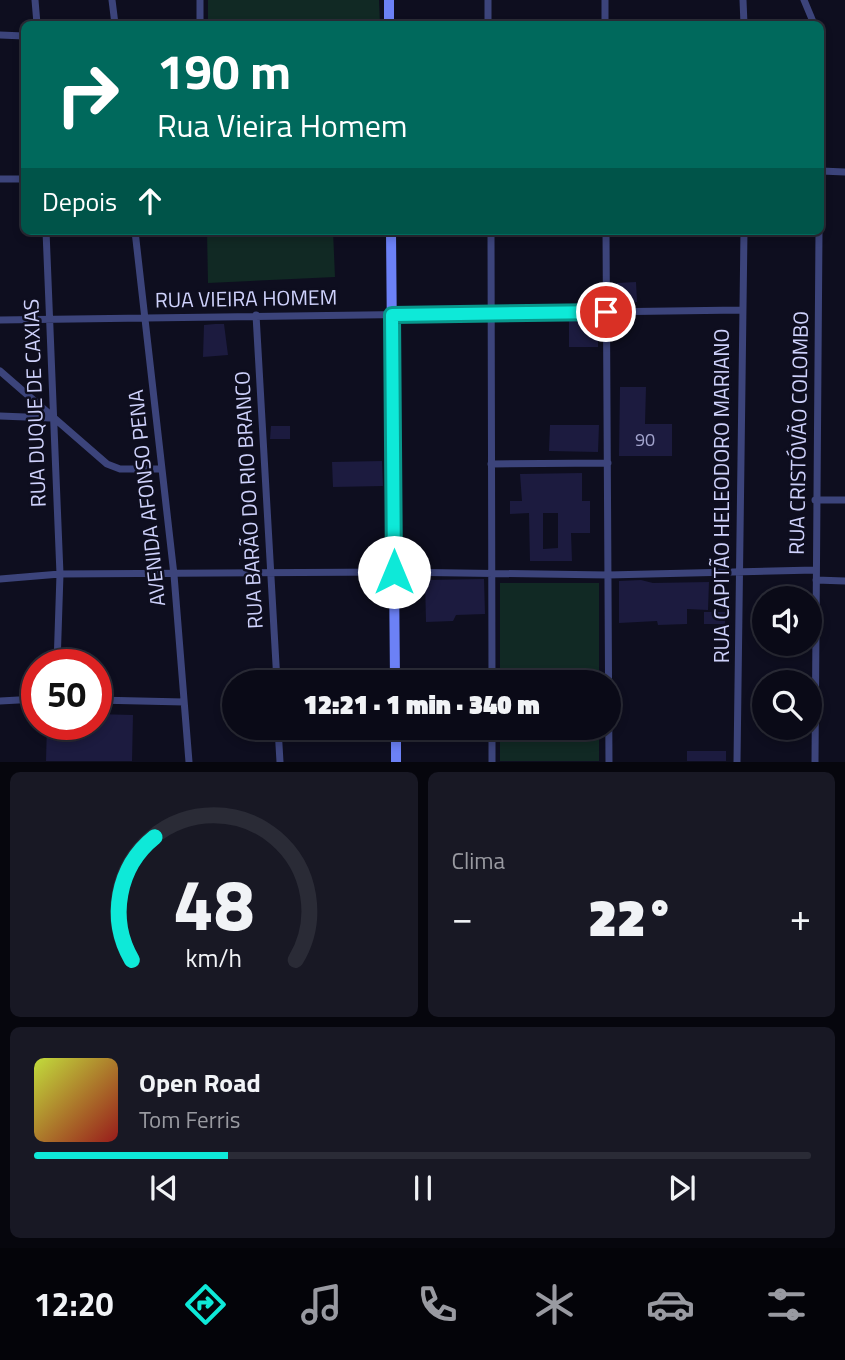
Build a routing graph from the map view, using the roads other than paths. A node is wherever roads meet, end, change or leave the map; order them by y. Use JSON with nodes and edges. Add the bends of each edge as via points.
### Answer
{"nodes":[{"id":1,"x":35,"y":0,"type":"edge"},
{"id":2,"x":112,"y":0,"type":"edge"},
{"id":3,"x":200,"y":0,"type":"edge"},
{"id":4,"x":389,"y":0,"type":"edge"},
{"id":5,"x":488,"y":0,"type":"edge"},
{"id":6,"x":605,"y":0,"type":"edge"},
{"id":7,"x":743,"y":0,"type":"edge"},
{"id":8,"x":804,"y":0,"type":"edge"},
{"id":9,"x":37,"y":21,"type":"edge"},
{"id":10,"x":115,"y":21,"type":"edge"},
{"id":11,"x":200,"y":21,"type":"edge"},
{"id":12,"x":389,"y":21,"type":"edge"},
{"id":13,"x":488,"y":21,"type":"edge"},
{"id":14,"x":605,"y":21,"type":"edge"},
{"id":15,"x":744,"y":21,"type":"edge"},
{"id":16,"x":813,"y":21,"type":"edge"},
{"id":17,"x":0,"y":36,"type":"edge"},
{"id":18,"x":21,"y":36,"type":"edge"},
{"id":19,"x":824,"y":171,"type":"edge"},
{"id":20,"x":845,"y":172,"type":"edge"},
{"id":21,"x":0,"y":179,"type":"edge"},
{"id":22,"x":21,"y":179,"type":"edge"},
{"id":23,"x":46,"y":235,"type":"edge"},
{"id":24,"x":135,"y":235,"type":"edge"},
{"id":25,"x":391,"y":235,"type":"edge"},
{"id":26,"x":491,"y":235,"type":"edge"},
{"id":27,"x":606,"y":235,"type":"edge"},
{"id":28,"x":744,"y":235,"type":"edge"},
{"id":29,"x":819,"y":235,"type":"edge"},
{"id":30,"x":741,"y":310,"type":"junction"},
{"id":31,"x":606,"y":312,"type":"junction"},
{"id":32,"x":256,"y":315,"type":"junction"},
{"id":33,"x":392,"y":315,"type":"junction"},
{"id":34,"x":492,"y":315,"type":"junction"},
{"id":35,"x":145,"y":318,"type":"junction"},
{"id":36,"x":0,"y":320,"type":"edge"},
{"id":37,"x":49,"y":320,"type":"junction"},
{"id":38,"x":0,"y":371,"type":"edge"},
{"id":39,"x":0,"y":416,"type":"edge"},
{"id":40,"x":52,"y":418,"type":"junction"},
{"id":41,"x":608,"y":463,"type":"junction"},
{"id":42,"x":491,"y":464,"type":"junction"},
{"id":43,"x":161,"y":469,"type":"junction"},
{"id":44,"x":815,"y":500,"type":"junction"},
{"id":45,"x":845,"y":500,"type":"edge"},
{"id":46,"x":815,"y":570,"type":"junction"},
{"id":47,"x":272,"y":572,"type":"junction"},
{"id":48,"x":394,"y":572,"type":"junction"},
{"id":49,"x":740,"y":572,"type":"junction"},
{"id":50,"x":60,"y":574,"type":"junction"},
{"id":51,"x":492,"y":574,"type":"junction"},
{"id":52,"x":174,"y":575,"type":"junction"},
{"id":53,"x":608,"y":575,"type":"junction"},
{"id":54,"x":0,"y":579,"type":"edge"},
{"id":55,"x":816,"y":580,"type":"junction"},
{"id":56,"x":845,"y":581,"type":"edge"},
{"id":57,"x":58,"y":649,"type":"edge"},
{"id":58,"x":276,"y":670,"type":"edge"},
{"id":59,"x":395,"y":670,"type":"edge"},
{"id":60,"x":492,"y":670,"type":"edge"},
{"id":61,"x":21,"y":700,"type":"edge"},
{"id":62,"x":112,"y":700,"type":"edge"},
{"id":63,"x":0,"y":701,"type":"edge"},
{"id":64,"x":184,"y":702,"type":"junction"},
{"id":65,"x":279,"y":740,"type":"edge"},
{"id":66,"x":396,"y":740,"type":"edge"},
{"id":67,"x":492,"y":740,"type":"edge"},
{"id":68,"x":189,"y":761,"type":"edge"},
{"id":69,"x":280,"y":761,"type":"edge"},
{"id":70,"x":396,"y":761,"type":"edge"},
{"id":71,"x":492,"y":761,"type":"edge"},
{"id":72,"x":609,"y":761,"type":"edge"},
{"id":73,"x":737,"y":761,"type":"edge"},
{"id":74,"x":815,"y":761,"type":"edge"}],
"edges":[{"from":1,"to":9,"type":"street"},
{"from":2,"to":10,"type":"street"},
{"from":3,"to":11,"type":"street"},
{"from":4,"to":12,"type":"main road"},
{"from":5,"to":13,"type":"street"},
{"from":6,"to":14,"type":"street"},
{"from":7,"to":15,"type":"street"},
{"from":8,"to":16,"type":"street"},
{"from":17,"to":18,"type":"street"},
{"from":19,"to":20,"type":"street"},
{"from":21,"to":22,"type":"street"},
{"from":23,"to":37,"type":"street","name":"RUA DUQUE DE CAXIAS"},
{"from":24,"to":35,"type":"street","name":"AVENIDA AFONSO PENA"},
{"from":25,"to":33,"type":"main road"},
{"from":26,"to":34,"type":"street"},
{"from":27,"to":31,"type":"street"},
{"from":28,"to":30,"type":"street","name":"RUA CAPITÃO HELEODORO MARIANO"},
{"from":29,"to":44,"type":"street","name":"RUA CRISTÓVÃO COLOMBO"},
{"from":30,"to":31,"type":"street","name":"RUA VIEIRA HOMEM"},
{"from":30,"to":49,"type":"street","name":"RUA CAPITÃO HELEODORO MARIANO"},
{"from":31,"to":34,"type":"street","name":"RUA VIEIRA HOMEM"},
{"from":31,"to":41,"type":"street"},
{"from":32,"to":33,"type":"street","name":"RUA VIEIRA HOMEM"},
{"from":32,"to":35,"type":"street","name":"RUA VIEIRA HOMEM"},
{"from":32,"to":47,"type":"street","name":"RUA BARÃO DO RIO BRANCO"},
{"from":33,"to":34,"type":"street","name":"RUA VIEIRA HOMEM"},
{"from":33,"to":48,"type":"main road"},
{"from":34,"to":42,"type":"street"},
{"from":35,"to":37,"type":"street","name":"RUA VIEIRA HOMEM"},
{"from":35,"to":43,"type":"street","name":"AVENIDA AFONSO PENA"},
{"from":36,"to":37,"type":"street","name":"RUA VIEIRA HOMEM"},
{"from":37,"to":40,"type":"street","name":"RUA DUQUE DE CAXIAS"},
{"from":38,"to":40,"type":"street"},
{"from":39,"to":40,"type":"street"},
{"from":40,"to":43,"type":"street","via":[[107,464],[120,469]]},
{"from":40,"to":50,"type":"street","name":"RUA DUQUE DE CAXIAS"},
{"from":41,"to":42,"type":"street"},
{"from":41,"to":53,"type":"street"},
{"from":42,"to":51,"type":"street"},
{"from":43,"to":52,"type":"street","name":"AVENIDA AFONSO PENA"},
{"from":44,"to":45,"type":"street"},
{"from":44,"to":46,"type":"street","name":"RUA CRISTÓVÃO COLOMBO"},
{"from":46,"to":49,"type":"street"},
{"from":46,"to":55,"type":"street","name":"RUA CRISTÓVÃO COLOMBO"},
{"from":47,"to":48,"type":"street"},
{"from":47,"to":52,"type":"street"},
{"from":47,"to":58,"type":"street","name":"RUA BARÃO DO RIO BRANCO"},
{"from":48,"to":51,"type":"street"},
{"from":48,"to":59,"type":"main road"},
{"from":49,"to":53,"type":"street"},
{"from":49,"to":73,"type":"street","name":"RUA CAPITÃO HELEODORO MARIANO"},
{"from":50,"to":52,"type":"street"},
{"from":50,"to":54,"type":"street"},
{"from":50,"to":57,"type":"street","name":"RUA DUQUE DE CAXIAS"},
{"from":51,"to":53,"type":"street"},
{"from":51,"to":60,"type":"street"},
{"from":52,"to":64,"type":"street","name":"AVENIDA AFONSO PENA"},
{"from":53,"to":72,"type":"street"},
{"from":55,"to":56,"type":"street"},
{"from":55,"to":74,"type":"street","name":"RUA CRISTÓVÃO COLOMBO"},
{"from":61,"to":63,"type":"street"},
{"from":62,"to":64,"type":"street"},
{"from":64,"to":68,"type":"street","name":"AVENIDA AFONSO PENA"},
{"from":65,"to":69,"type":"street"},
{"from":66,"to":70,"type":"main road"},
{"from":67,"to":71,"type":"street"}]}
